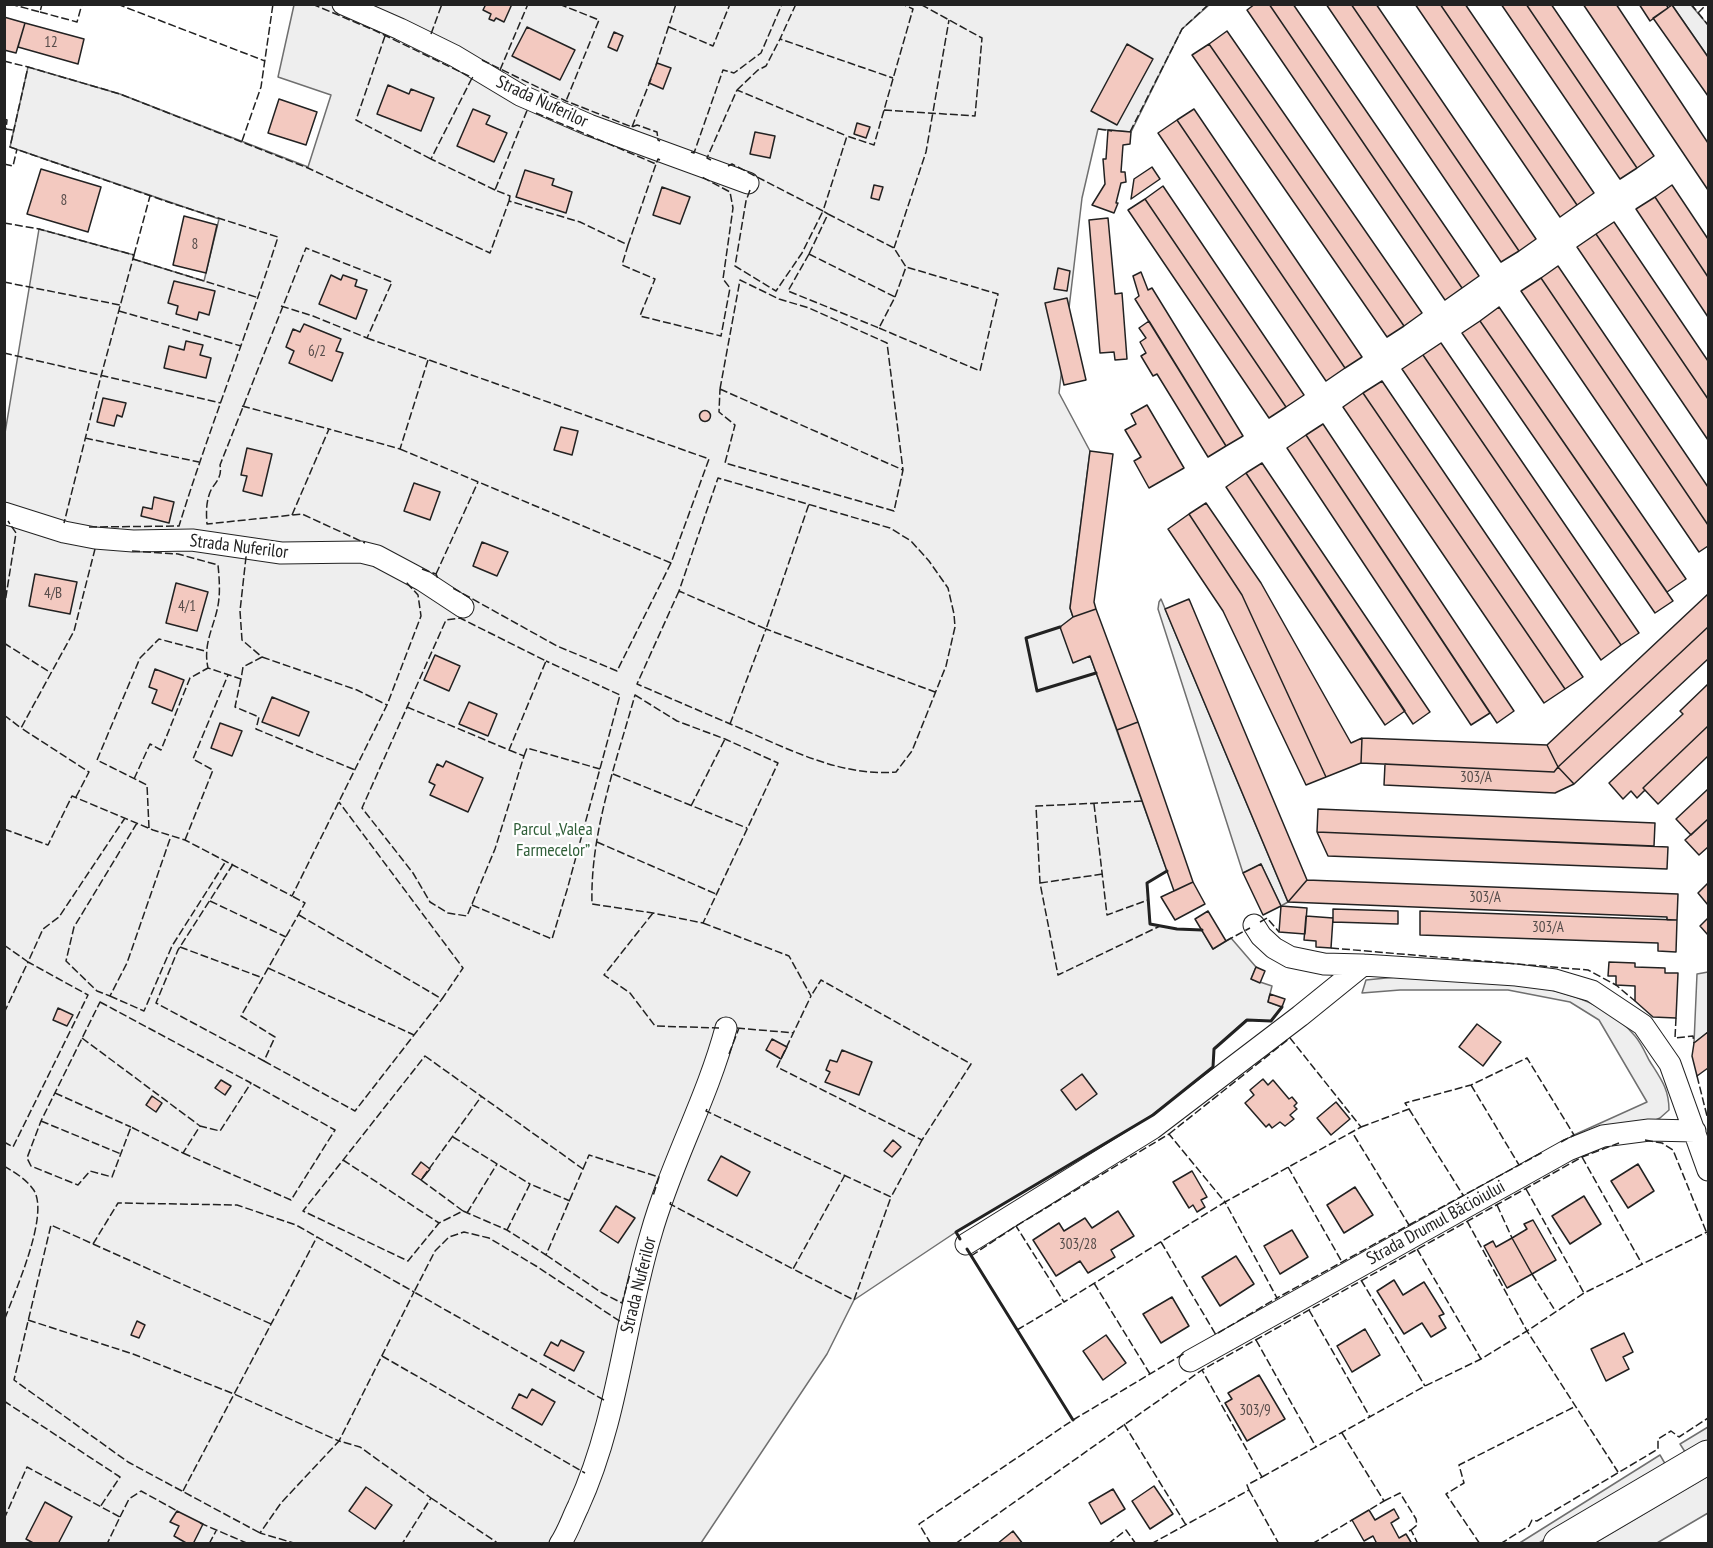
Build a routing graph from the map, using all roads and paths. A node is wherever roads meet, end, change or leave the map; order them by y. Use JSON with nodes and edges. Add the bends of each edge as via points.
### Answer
{"nodes":[{"id":1,"x":343,"y":4,"type":"edge"},
{"id":2,"x":748,"y":183,"type":"dead end"},
{"id":3,"x":4,"y":513,"type":"edge"},
{"id":4,"x":463,"y":607,"type":"dead end"},
{"id":5,"x":1254,"y":925,"type":"dead end"},
{"id":6,"x":1363,"y":965,"type":"junction"},
{"id":7,"x":726,"y":1028,"type":"dead end"},
{"id":8,"x":1695,"y":1131,"type":"junction"},
{"id":9,"x":1708,"y":1170,"type":"edge"},
{"id":10,"x":966,"y":1244,"type":"dead end"},
{"id":11,"x":1191,"y":1361,"type":"dead end"},
{"id":12,"x":1708,"y":1457,"type":"edge"},
{"id":13,"x":560,"y":1544,"type":"edge"},
{"id":14,"x":1560,"y":1544,"type":"edge"}],
"edges":[{"from":1,"to":2,"type":"street","name":"Strada Nuferilor","via":[[454,56],[519,94]]},
{"from":3,"to":4,"type":"street","name":"Strada Nuferilor","via":[[95,538],[192,540],[281,553],[361,552],[377,556],[422,580]]},
{"from":5,"to":6,"type":"street","via":[[1274,948],[1290,957],[1324,964]]},
{"from":6,"to":8,"type":"street","via":[[1516,975],[1555,980],[1592,991],[1643,1025],[1670,1064]]},
{"from":6,"to":10,"type":"street","via":[[1153,1128]]},
{"from":7,"to":13,"type":"street","name":"Strada Nuferilor","via":[[716,1065],[680,1149],[651,1233],[604,1440]]},
{"from":8,"to":9,"type":"street"},
{"from":8,"to":11,"type":"street","name":"Strada Drumul Băcioiului","via":[[1648,1130],[1603,1136],[1568,1150]]},
{"from":12,"to":14,"type":"highway"}]}
